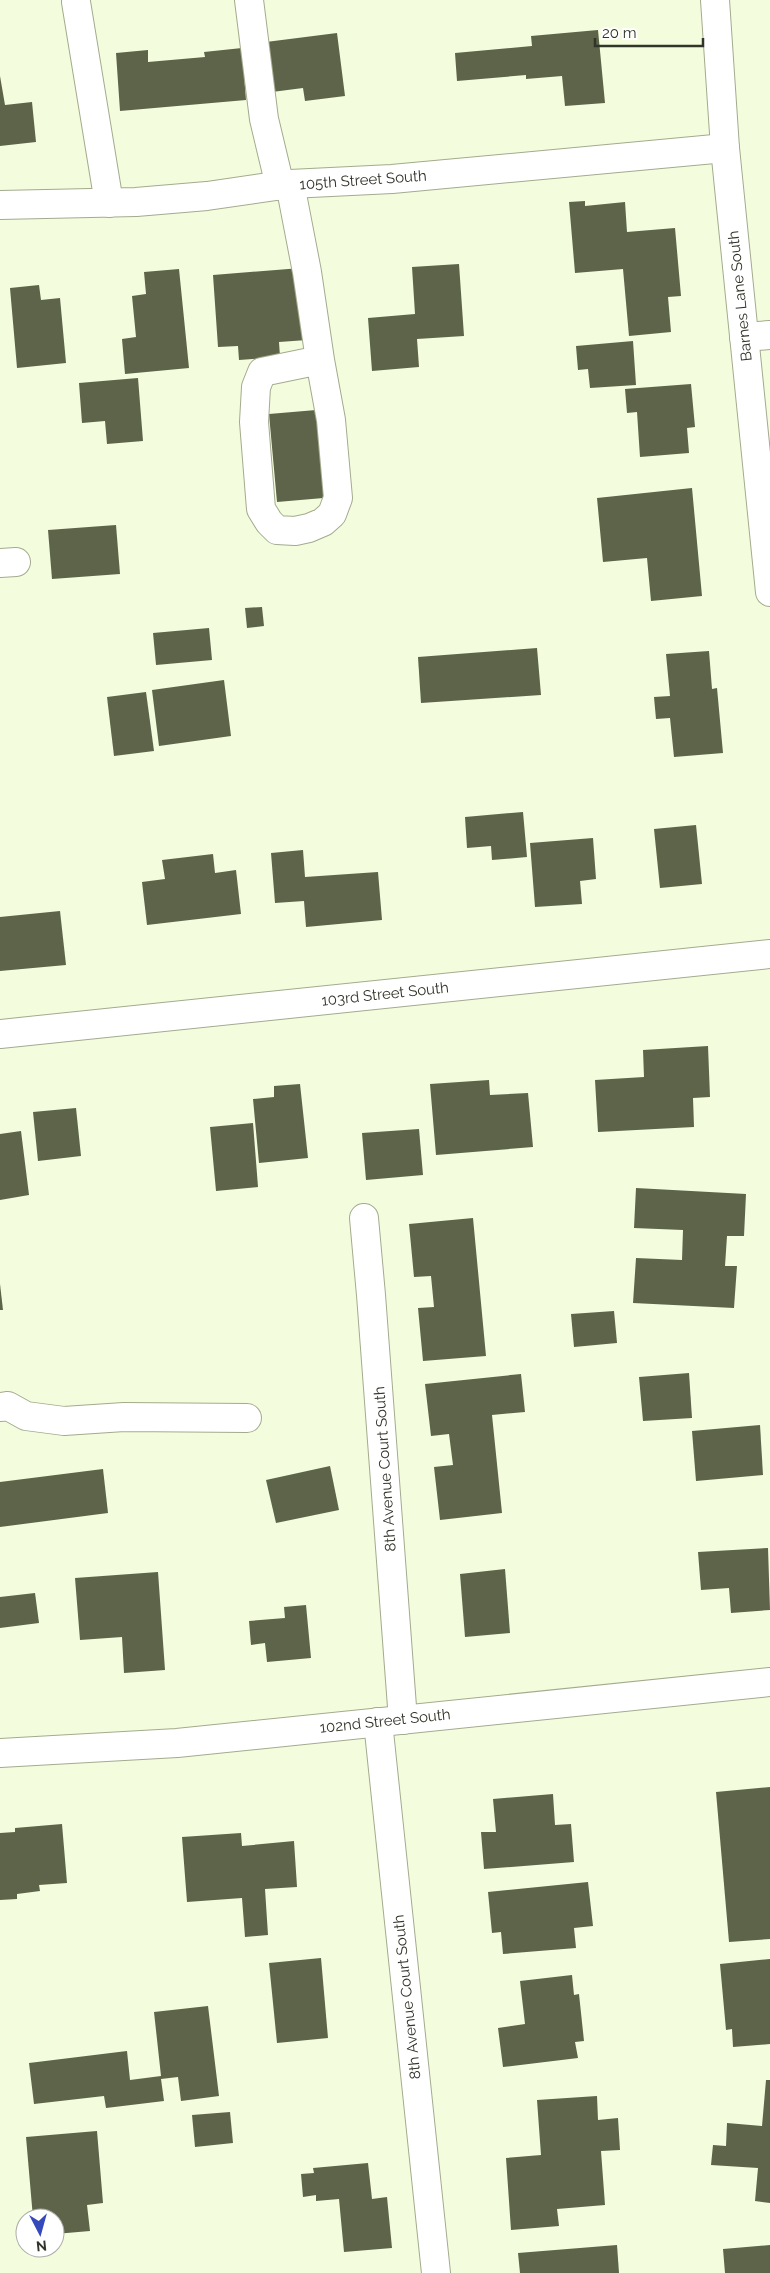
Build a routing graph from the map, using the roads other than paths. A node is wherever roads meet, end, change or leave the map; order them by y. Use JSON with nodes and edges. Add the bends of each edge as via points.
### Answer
{"nodes":[{"id":1,"x":248,"y":0,"type":"edge"},
{"id":2,"x":714,"y":0,"type":"edge"},
{"id":3,"x":76,"y":2,"type":"dead end"},
{"id":4,"x":725,"y":148,"type":"junction"},
{"id":5,"x":285,"y":185,"type":"junction"},
{"id":6,"x":109,"y":203,"type":"junction"},
{"id":7,"x":0,"y":205,"type":"edge"},
{"id":8,"x":757,"y":336,"type":"edge"},
{"id":9,"x":320,"y":360,"type":"junction"},
{"id":10,"x":770,"y":592,"type":"edge"},
{"id":11,"x":770,"y":954,"type":"edge"},
{"id":12,"x":0,"y":1034,"type":"edge"},
{"id":13,"x":364,"y":1218,"type":"dead end"},
{"id":14,"x":0,"y":1406,"type":"edge"},
{"id":15,"x":247,"y":1418,"type":"dead end"},
{"id":16,"x":770,"y":1682,"type":"edge"},
{"id":17,"x":391,"y":1721,"type":"junction"},
{"id":18,"x":0,"y":1753,"type":"edge"},
{"id":19,"x":436,"y":2273,"type":"edge"}],
"edges":[{"from":1,"to":5,"type":"street","via":[[264,120]]},
{"from":2,"to":4,"type":"street","name":"Barnes Lane South"},
{"from":3,"to":6,"type":"street"},
{"from":4,"to":5,"type":"street","name":"105th Street South","via":[[401,178]]},
{"from":4,"to":8,"type":"street","name":"Barnes Lane South"},
{"from":5,"to":6,"type":"street","name":"105th Street South","via":[[207,196]]},
{"from":5,"to":9,"type":"street","via":[[307,272]]},
{"from":6,"to":7,"type":"street","name":"105th Street South"},
{"from":8,"to":10,"type":"street","name":"Barnes Lane South"},
{"from":9,"to":9,"type":"street","via":[[331,420],[338,498],[332,514],[323,522],[295,531],[277,530],[261,509],[254,422],[256,387],[262,372]]},
{"from":11,"to":12,"type":"street","name":"103rd Street South"},
{"from":13,"to":17,"type":"street","name":"8th Avenue Court South","via":[[375,1344]]},
{"from":14,"to":15,"type":"street","via":[[8,1406],[26,1416],[64,1420]]},
{"from":16,"to":17,"type":"street","name":"102nd Street South"},
{"from":17,"to":18,"type":"street","name":"102nd Street South","via":[[177,1743]]},
{"from":17,"to":19,"type":"street","name":"8th Avenue Court South"}]}
